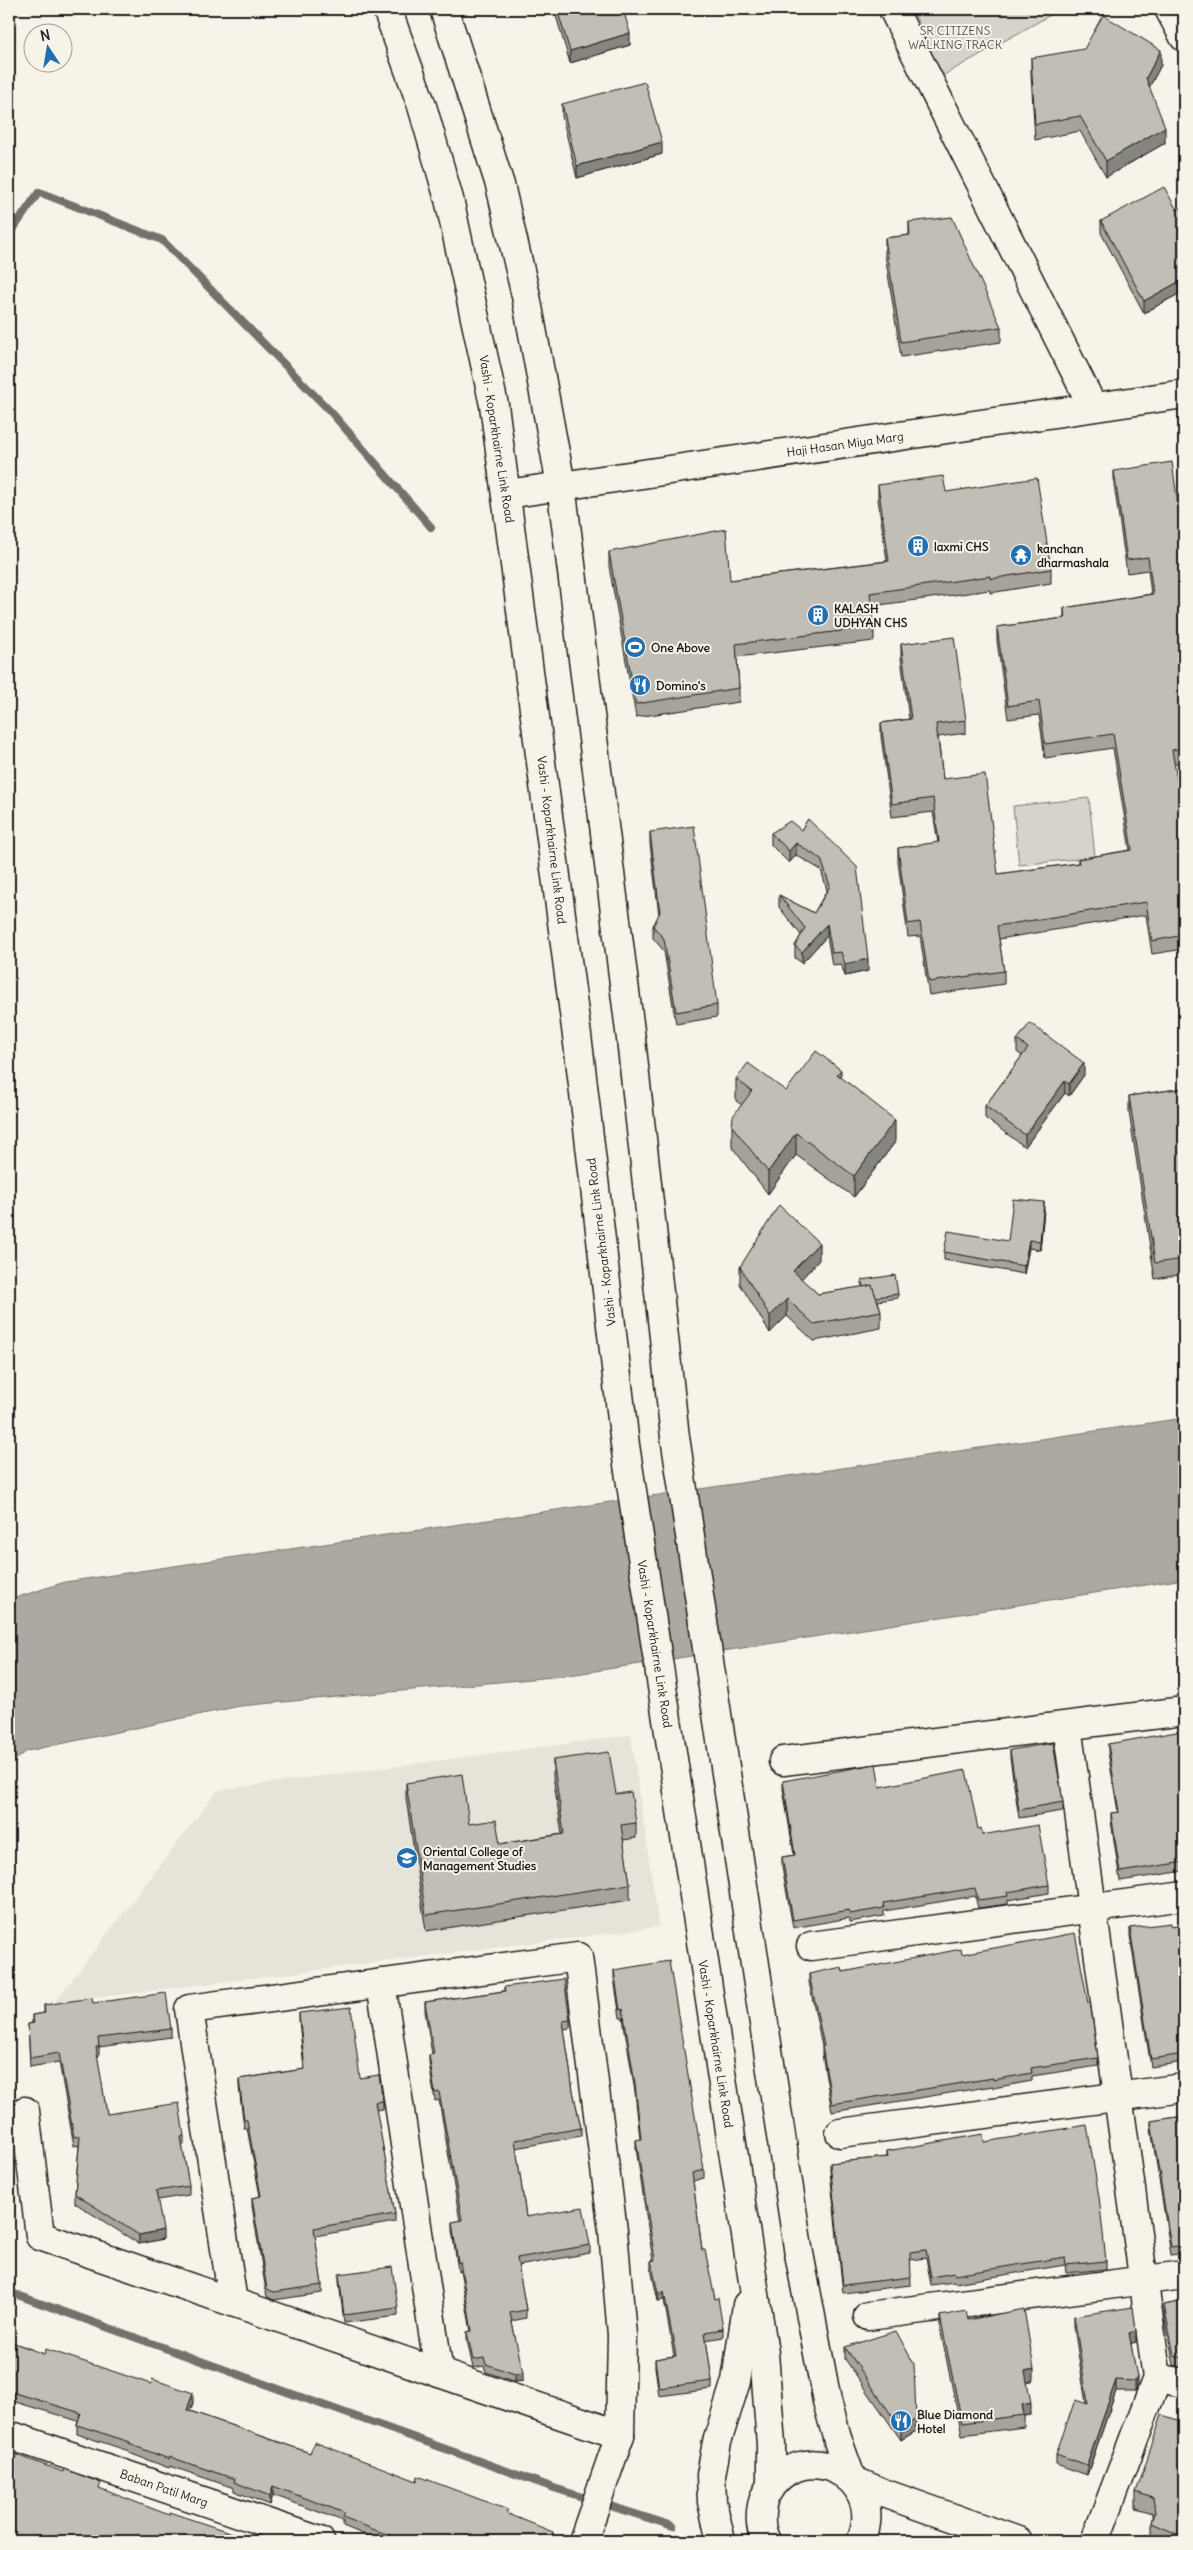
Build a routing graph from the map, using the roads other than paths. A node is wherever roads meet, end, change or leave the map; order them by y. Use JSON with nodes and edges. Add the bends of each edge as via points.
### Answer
{"nodes":[{"id":1,"x":388,"y":9,"type":"edge"},
{"id":2,"x":444,"y":9,"type":"edge"},
{"id":3,"x":893,"y":9,"type":"edge"},
{"id":4,"x":1169,"y":9,"type":"edge"},
{"id":5,"x":1184,"y":37,"type":"edge"},
{"id":6,"x":1184,"y":394,"type":"edge"},
{"id":7,"x":1093,"y":408,"type":"junction"},
{"id":8,"x":560,"y":486,"type":"junction"},
{"id":9,"x":507,"y":494,"type":"junction"},
{"id":10,"x":1184,"y":1711,"type":"edge"},
{"id":11,"x":1067,"y":1726,"type":"junction"},
{"id":12,"x":782,"y":1762,"type":"dead end"},
{"id":13,"x":1184,"y":1896,"type":"edge"},
{"id":14,"x":1093,"y":1908,"type":"junction"},
{"id":15,"x":811,"y":1946,"type":"dead end"},
{"id":16,"x":381,"y":1983,"type":"junction"},
{"id":17,"x":1184,"y":2088,"type":"edge"},
{"id":18,"x":1118,"y":2097,"type":"junction"},
{"id":19,"x":25,"y":2111,"type":"dead end"},
{"id":20,"x":840,"y":2133,"type":"dead end"},
{"id":21,"x":748,"y":2255,"type":"junction"},
{"id":22,"x":1184,"y":2275,"type":"edge"},
{"id":23,"x":1144,"y":2280,"type":"junction"},
{"id":24,"x":233,"y":2302,"type":"junction"},
{"id":25,"x":868,"y":2316,"type":"dead end"},
{"id":26,"x":439,"y":2373,"type":"junction"},
{"id":27,"x":1157,"y":2378,"type":"junction"},
{"id":28,"x":1184,"y":2383,"type":"edge"},
{"id":29,"x":9,"y":2435,"type":"edge"},
{"id":30,"x":620,"y":2435,"type":"junction"},
{"id":31,"x":852,"y":2480,"type":"junction"},
{"id":32,"x":771,"y":2485,"type":"junction"},
{"id":33,"x":320,"y":2541,"type":"edge"},
{"id":34,"x":583,"y":2541,"type":"edge"},
{"id":35,"x":721,"y":2541,"type":"edge"},
{"id":36,"x":766,"y":2541,"type":"edge"},
{"id":37,"x":862,"y":2541,"type":"edge"},
{"id":38,"x":1018,"y":2541,"type":"edge"},
{"id":39,"x":1095,"y":2541,"type":"edge"}],
"edges":[{"from":1,"to":9,"type":"street","name":"Vashi - Koparkhairne Link Road","via":[[422,106],[449,199],[494,405]]},
{"from":2,"to":8,"type":"street","via":[[500,186],[528,305]]},
{"from":3,"to":7,"type":"street"},
{"from":4,"to":5,"type":"street"},
{"from":6,"to":7,"type":"street","name":"Haji Hasan Miya Marg"},
{"from":7,"to":8,"type":"street","name":"Haji Hasan Miya Marg"},
{"from":8,"to":9,"type":"street","name":"Haji Hasan Miya Marg"},
{"from":8,"to":31,"type":"street","via":[[631,1039],[680,1468],[812,2326],[827,2402]]},
{"from":9,"to":21,"type":"street","name":"Vashi - Koparkhairne Link Road","via":[[630,1476]]},
{"from":10,"to":11,"type":"street"},
{"from":11,"to":12,"type":"street"},
{"from":11,"to":14,"type":"street"},
{"from":13,"to":14,"type":"street"},
{"from":14,"to":15,"type":"street"},
{"from":14,"to":18,"type":"street"},
{"from":16,"to":24,"type":"street","via":[[189,2009]]},
{"from":16,"to":26,"type":"street"},
{"from":16,"to":30,"type":"street","via":[[578,1957],[613,2231],[622,2335]]},
{"from":17,"to":18,"type":"street"},
{"from":18,"to":20,"type":"street"},
{"from":18,"to":23,"type":"street"},
{"from":19,"to":24,"type":"street","via":[[40,2236]]},
{"from":21,"to":32,"type":"street","name":"Vashi - Koparkhairne Link Road","via":[[768,2386]]},
{"from":21,"to":35,"type":"street","via":[[742,2352],[717,2442],[712,2475],[712,2502]]},
{"from":22,"to":23,"type":"street"},
{"from":23,"to":25,"type":"street"},
{"from":23,"to":27,"type":"street"},
{"from":24,"to":26,"type":"street"},
{"from":26,"to":30,"type":"street"},
{"from":27,"to":28,"type":"street"},
{"from":27,"to":39,"type":"street"},
{"from":29,"to":33,"type":"street","name":"Baban Patil Marg"},
{"from":30,"to":34,"type":"street"},
{"from":31,"to":32,"type":"street","via":[[837,2469],[820,2464],[801,2465],[784,2472]]},
{"from":31,"to":37,"type":"street","via":[[863,2495],[868,2512]]},
{"from":31,"to":38,"type":"street"},
{"from":32,"to":36,"type":"street","via":[[763,2500],[760,2518]]}]}
